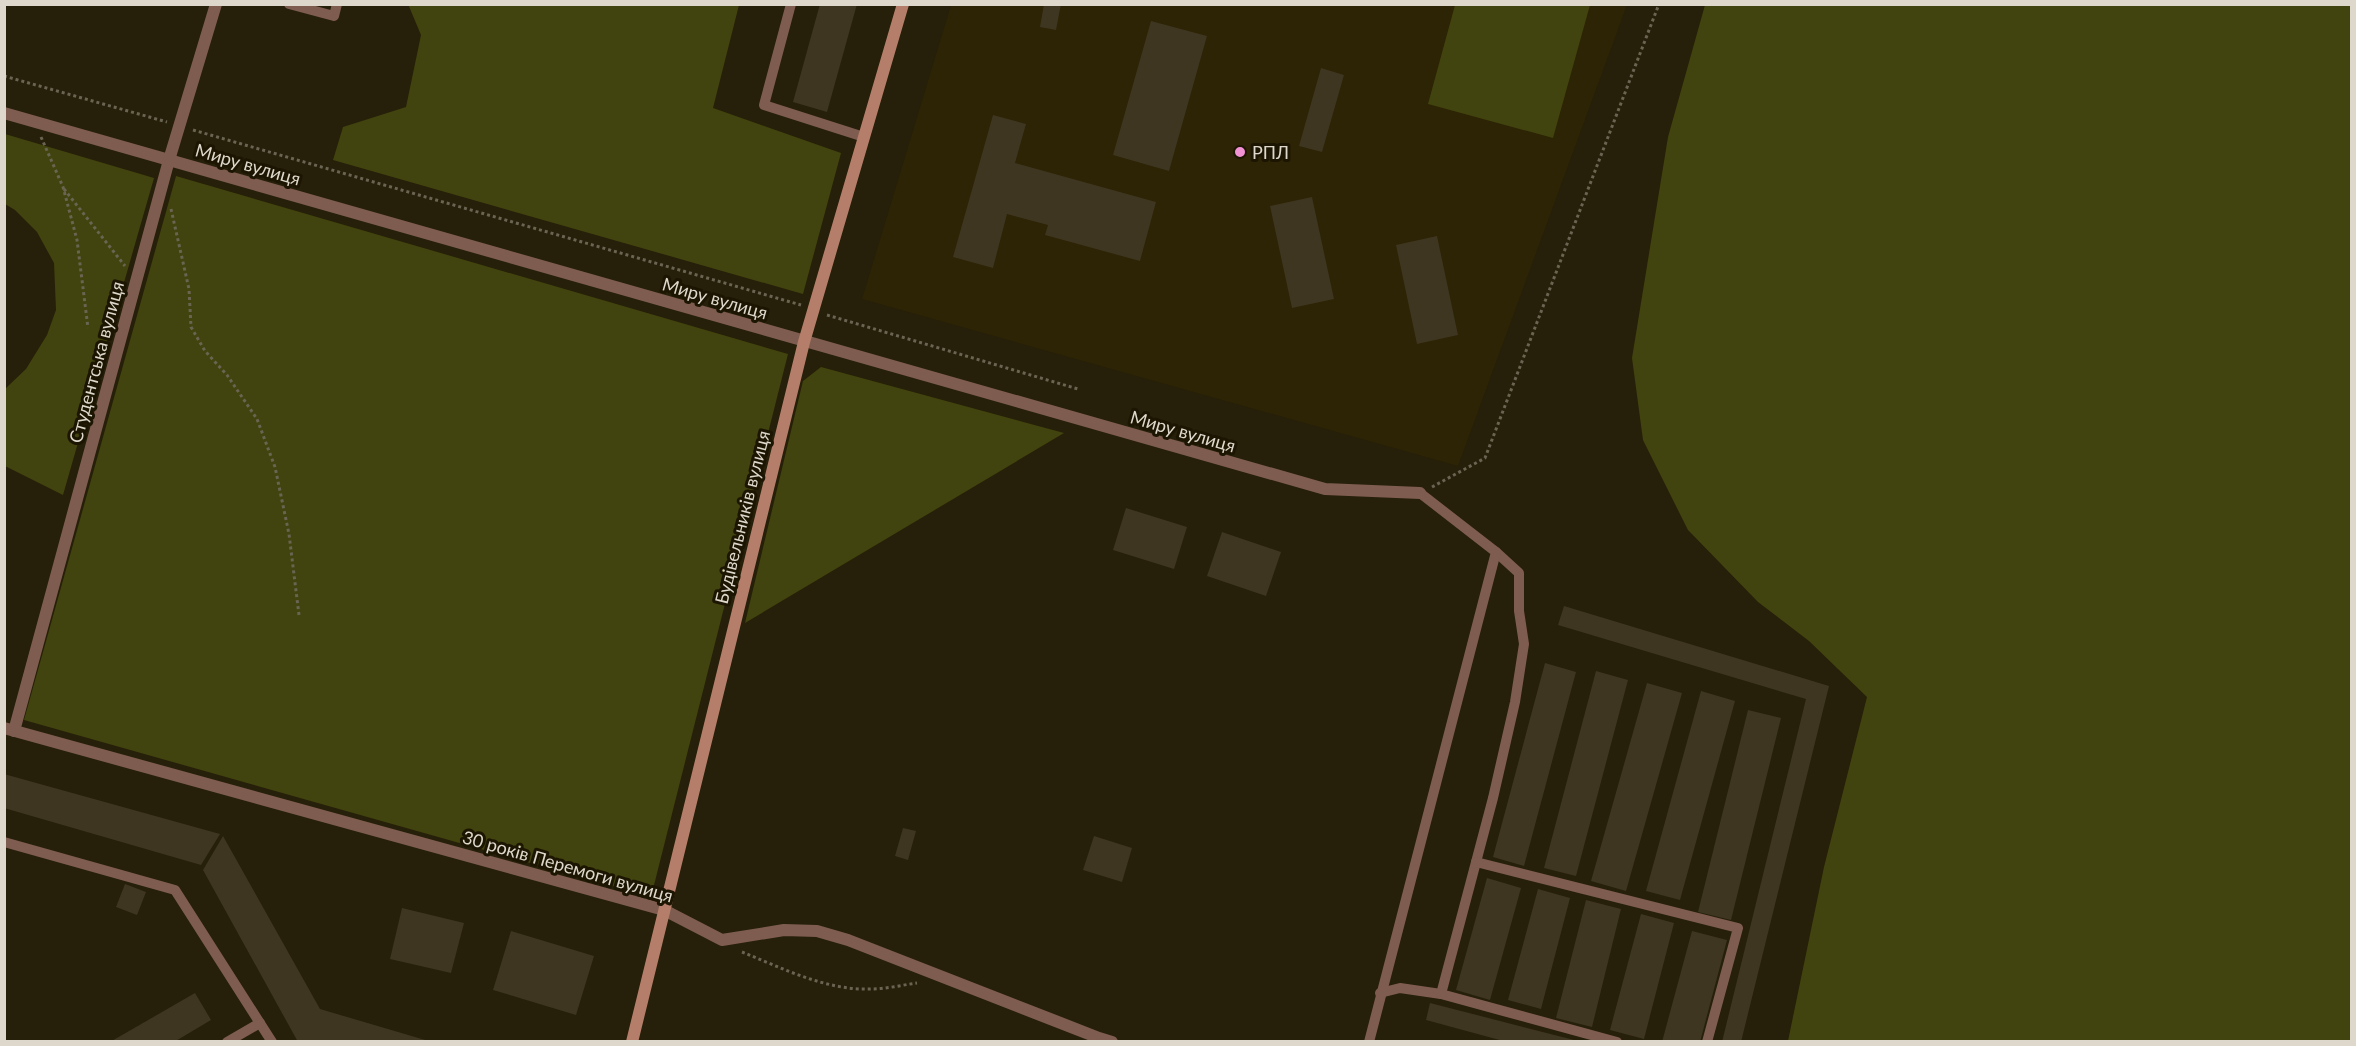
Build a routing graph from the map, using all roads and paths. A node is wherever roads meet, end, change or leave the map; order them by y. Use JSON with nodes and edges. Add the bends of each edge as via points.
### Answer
{"nodes":[{"id":1,"x":216,"y":4,"type":"edge"},
{"id":2,"x":289,"y":4,"type":"edge"},
{"id":3,"x":337,"y":4,"type":"edge"},
{"id":4,"x":791,"y":4,"type":"edge"},
{"id":5,"x":903,"y":4,"type":"edge"},
{"id":6,"x":1659,"y":4,"type":"edge"},
{"id":7,"x":4,"y":76,"type":"edge"},
{"id":8,"x":4,"y":113,"type":"edge"},
{"id":9,"x":34,"y":122,"type":"junction"},
{"id":10,"x":180,"y":126,"type":"junction"},
{"id":11,"x":864,"y":137,"type":"junction"},
{"id":12,"x":169,"y":160,"type":"junction"},
{"id":13,"x":164,"y":181,"type":"junction"},
{"id":14,"x":63,"y":188,"type":"junction"},
{"id":15,"x":137,"y":280,"type":"junction"},
{"id":16,"x":813,"y":311,"type":"junction"},
{"id":17,"x":88,"y":328,"type":"dead end"},
{"id":18,"x":804,"y":342,"type":"junction"},
{"id":19,"x":1078,"y":389,"type":"dead end"},
{"id":20,"x":1420,"y":493,"type":"junction"},
{"id":21,"x":1496,"y":552,"type":"junction"},
{"id":22,"x":299,"y":615,"type":"dead end"},
{"id":23,"x":9,"y":730,"type":"edge"},
{"id":24,"x":4,"y":842,"type":"edge"},
{"id":25,"x":1476,"y":862,"type":"junction"},
{"id":26,"x":664,"y":910,"type":"junction"},
{"id":27,"x":722,"y":940,"type":"junction"},
{"id":28,"x":924,"y":982,"type":"dead end"},
{"id":29,"x":1380,"y":993,"type":"junction"},
{"id":30,"x":1441,"y":994,"type":"junction"},
{"id":31,"x":260,"y":1023,"type":"junction"},
{"id":32,"x":227,"y":1041,"type":"edge"},
{"id":33,"x":272,"y":1041,"type":"edge"},
{"id":34,"x":632,"y":1041,"type":"edge"},
{"id":35,"x":1112,"y":1041,"type":"edge"},
{"id":36,"x":1369,"y":1041,"type":"edge"},
{"id":37,"x":1617,"y":1041,"type":"edge"},
{"id":38,"x":1707,"y":1041,"type":"edge"}],
"edges":[{"from":1,"to":10,"type":"street","name":"Студентська вулиця"},
{"from":2,"to":3,"type":"lane","via":[[334,16]]},
{"from":4,"to":11,"type":"lane","via":[[764,105]]},
{"from":5,"to":11,"type":"street","name":"Будівельників вулиця"},
{"from":6,"to":20,"type":"path","via":[[1485,458]]},
{"from":7,"to":10,"type":"path"},
{"from":8,"to":9,"type":"street","name":"Миру вулиця"},
{"from":9,"to":12,"type":"street","name":"Миру вулиця"},
{"from":9,"to":14,"type":"path"},
{"from":10,"to":12,"type":"street","name":"Студентська вулиця"},
{"from":10,"to":16,"type":"path","via":[[797,302]]},
{"from":11,"to":16,"type":"street","name":"Будівельників вулиця"},
{"from":12,"to":13,"type":"street","name":"Студентська вулиця"},
{"from":12,"to":18,"type":"street","name":"Миру вулиця"},
{"from":13,"to":15,"type":"street","name":"Студентська вулиця"},
{"from":13,"to":22,"type":"path","via":[[187,278],[191,327],[257,419],[275,467],[289,534]]},
{"from":14,"to":15,"type":"path"},
{"from":14,"to":17,"type":"path","via":[[77,240]]},
{"from":15,"to":23,"type":"street","name":"Студентська вулиця"},
{"from":16,"to":18,"type":"street","name":"Будівельників вулиця"},
{"from":16,"to":19,"type":"path"},
{"from":18,"to":20,"type":"street","name":"Миру вулиця","via":[[1325,489]]},
{"from":18,"to":26,"type":"street","name":"Будівельників вулиця"},
{"from":20,"to":21,"type":"lane"},
{"from":21,"to":25,"type":"lane","via":[[1519,573],[1524,644],[1515,702]]},
{"from":21,"to":29,"type":"lane"},
{"from":23,"to":26,"type":"street","name":"30 років Перемоги вулиця"},
{"from":24,"to":31,"type":"lane","via":[[176,890]]},
{"from":25,"to":30,"type":"lane"},
{"from":25,"to":38,"type":"lane","via":[[1738,928]]},
{"from":26,"to":27,"type":"street","name":"30 років Перемоги вулиця"},
{"from":26,"to":34,"type":"street","name":"Будівельників вулиця"},
{"from":27,"to":28,"type":"path","via":[[740,951],[820,982],[871,989]]},
{"from":27,"to":35,"type":"street","via":[[784,930],[817,931]]},
{"from":29,"to":30,"type":"lane","via":[[1400,988]]},
{"from":29,"to":36,"type":"lane"},
{"from":30,"to":37,"type":"lane"},
{"from":31,"to":32,"type":"lane"},
{"from":31,"to":33,"type":"lane"}]}
